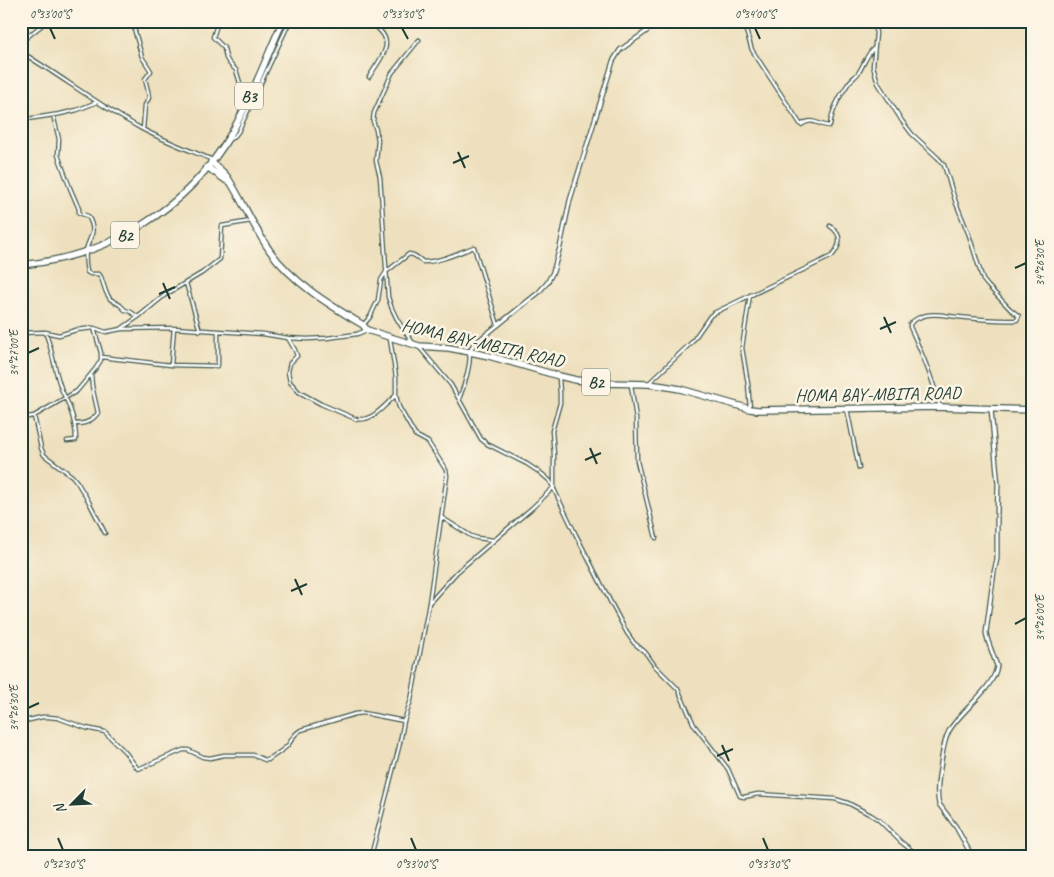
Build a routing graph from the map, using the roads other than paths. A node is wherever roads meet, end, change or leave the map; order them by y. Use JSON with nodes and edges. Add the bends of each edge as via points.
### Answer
{"nodes":[{"id":1,"x":22,"y":21,"type":"edge"},
{"id":2,"x":47,"y":21,"type":"edge"},
{"id":3,"x":132,"y":21,"type":"edge"},
{"id":4,"x":215,"y":21,"type":"edge"},
{"id":5,"x":283,"y":21,"type":"edge"},
{"id":6,"x":290,"y":21,"type":"edge"},
{"id":7,"x":367,"y":21,"type":"edge"},
{"id":8,"x":661,"y":21,"type":"edge"},
{"id":9,"x":743,"y":21,"type":"edge"},
{"id":10,"x":873,"y":21,"type":"edge"},
{"id":11,"x":653,"y":24,"type":"edge"},
{"id":12,"x":28,"y":36,"type":"junction"},
{"id":13,"x":420,"y":40,"type":"dead end"},
{"id":14,"x":21,"y":42,"type":"edge"},
{"id":15,"x":875,"y":48,"type":"junction"},
{"id":16,"x":273,"y":50,"type":"junction"},
{"id":17,"x":21,"y":52,"type":"edge"},
{"id":18,"x":369,"y":77,"type":"dead end"},
{"id":19,"x":250,"y":100,"type":"junction"},
{"id":20,"x":97,"y":102,"type":"junction"},
{"id":21,"x":53,"y":115,"type":"junction"},
{"id":22,"x":21,"y":120,"type":"edge"},
{"id":23,"x":143,"y":129,"type":"junction"},
{"id":24,"x":210,"y":163,"type":"junction"},
{"id":25,"x":252,"y":220,"type":"junction"},
{"id":26,"x":830,"y":226,"type":"dead end"},
{"id":27,"x":86,"y":252,"type":"junction"},
{"id":28,"x":21,"y":265,"type":"edge"},
{"id":29,"x":386,"y":272,"type":"junction"},
{"id":30,"x":186,"y":283,"type":"junction"},
{"id":31,"x":750,"y":295,"type":"junction"},
{"id":32,"x":138,"y":317,"type":"junction"},
{"id":33,"x":498,"y":325,"type":"junction"},
{"id":34,"x":94,"y":328,"type":"junction"},
{"id":35,"x":174,"y":328,"type":"junction"},
{"id":36,"x":365,"y":328,"type":"junction"},
{"id":37,"x":122,"y":329,"type":"junction"},
{"id":38,"x":200,"y":331,"type":"junction"},
{"id":39,"x":45,"y":332,"type":"junction"},
{"id":40,"x":218,"y":332,"type":"junction"},
{"id":41,"x":21,"y":333,"type":"edge"},
{"id":42,"x":288,"y":338,"type":"junction"},
{"id":43,"x":390,"y":338,"type":"junction"},
{"id":44,"x":416,"y":345,"type":"junction"},
{"id":45,"x":470,"y":352,"type":"junction"},
{"id":46,"x":101,"y":357,"type":"junction"},
{"id":47,"x":171,"y":365,"type":"junction"},
{"id":48,"x":91,"y":374,"type":"junction"},
{"id":49,"x":559,"y":376,"type":"junction"},
{"id":50,"x":631,"y":383,"type":"junction"},
{"id":51,"x":648,"y":384,"type":"junction"},
{"id":52,"x":396,"y":396,"type":"junction"},
{"id":53,"x":65,"y":398,"type":"junction"},
{"id":54,"x":459,"y":400,"type":"junction"},
{"id":55,"x":940,"y":406,"type":"junction"},
{"id":56,"x":991,"y":408,"type":"junction"},
{"id":57,"x":750,"y":409,"type":"junction"},
{"id":58,"x":848,"y":409,"type":"junction"},
{"id":59,"x":21,"y":410,"type":"edge"},
{"id":60,"x":1033,"y":410,"type":"edge"},
{"id":61,"x":22,"y":416,"type":"edge"},
{"id":62,"x":34,"y":416,"type":"junction"},
{"id":63,"x":74,"y":424,"type":"junction"},
{"id":64,"x":67,"y":441,"type":"dead end"},
{"id":65,"x":859,"y":468,"type":"dead end"},
{"id":66,"x":554,"y":487,"type":"junction"},
{"id":67,"x":441,"y":517,"type":"junction"},
{"id":68,"x":105,"y":533,"type":"dead end"},
{"id":69,"x":656,"y":538,"type":"dead end"},
{"id":70,"x":494,"y":540,"type":"junction"},
{"id":71,"x":429,"y":604,"type":"junction"},
{"id":72,"x":404,"y":721,"type":"junction"},
{"id":73,"x":21,"y":722,"type":"edge"},
{"id":74,"x":371,"y":856,"type":"edge"},
{"id":75,"x":920,"y":856,"type":"edge"},
{"id":76,"x":972,"y":856,"type":"edge"}],
"edges":[{"from":1,"to":12,"type":"street"},
{"from":2,"to":12,"type":"street"},
{"from":3,"to":23,"type":"street","via":[[142,56],[151,71],[145,80],[148,98]]},
{"from":4,"to":19,"type":"street","via":[[214,37],[236,70],[241,91]]},
{"from":5,"to":16,"type":"highway","number":"B3"},
{"from":6,"to":16,"type":"street"},
{"from":7,"to":18,"type":"street","via":[[380,30],[386,43]]},
{"from":8,"to":11,"type":"street"},
{"from":9,"to":15,"type":"street","via":[[752,50],[801,125],[810,121],[830,126],[832,114],[849,83]]},
{"from":10,"to":15,"type":"street"},
{"from":11,"to":33,"type":"street","via":[[620,50],[613,61],[570,200],[553,272],[538,293]]},
{"from":12,"to":14,"type":"street"},
{"from":13,"to":29,"type":"street","via":[[392,73],[373,118],[377,135],[376,161],[380,177]]},
{"from":15,"to":55,"type":"street","via":[[874,74],[882,90],[912,134],[944,166],[983,280],[1019,316],[1017,320],[987,320],[926,315],[911,322],[910,327]]},
{"from":16,"to":19,"type":"highway","number":"B3"},
{"from":17,"to":20,"type":"street"},
{"from":19,"to":24,"type":"highway","number":"B3"},
{"from":20,"to":21,"type":"street"},
{"from":20,"to":23,"type":"street"},
{"from":21,"to":22,"type":"street"},
{"from":21,"to":27,"type":"street","via":[[59,139],[58,155],[79,213],[88,216],[93,227]]},
{"from":23,"to":24,"type":"street"},
{"from":24,"to":25,"type":"highway","name":"HOMA BAY-MBITA ROAD","number":"B2","via":[[225,175]]},
{"from":24,"to":27,"type":"highway","number":"B2","via":[[191,186],[153,218],[129,233]]},
{"from":25,"to":30,"type":"street","via":[[222,226],[220,259]]},
{"from":25,"to":36,"type":"highway","name":"HOMA BAY-MBITA ROAD","number":"B2","via":[[270,251],[290,273]]},
{"from":26,"to":31,"type":"street","via":[[840,241],[832,256]]},
{"from":27,"to":28,"type":"highway","number":"B2","via":[[54,261]]},
{"from":27,"to":32,"type":"street","via":[[87,272],[101,275],[110,299]]},
{"from":29,"to":33,"type":"street","via":[[408,254],[429,262],[474,247]]},
{"from":29,"to":36,"type":"street"},
{"from":29,"to":44,"type":"street","via":[[391,310]]},
{"from":30,"to":32,"type":"street"},
{"from":30,"to":38,"type":"street"},
{"from":31,"to":51,"type":"street","via":[[710,316],[692,342]]},
{"from":31,"to":57,"type":"street","via":[[742,348]]},
{"from":32,"to":37,"type":"street"},
{"from":33,"to":45,"type":"street","via":[[473,345]]},
{"from":34,"to":37,"type":"street","via":[[106,332]]},
{"from":34,"to":39,"type":"street","via":[[59,334]]},
{"from":34,"to":46,"type":"street"},
{"from":35,"to":37,"type":"street"},
{"from":35,"to":38,"type":"street"},
{"from":35,"to":47,"type":"street"},
{"from":36,"to":42,"type":"street","via":[[357,334],[327,338]]},
{"from":36,"to":43,"type":"highway","name":"HOMA BAY-MBITA ROAD","number":"B2"},
{"from":38,"to":40,"type":"street"},
{"from":39,"to":41,"type":"street"},
{"from":39,"to":53,"type":"street"},
{"from":40,"to":42,"type":"street"},
{"from":40,"to":47,"type":"street","via":[[217,366]]},
{"from":42,"to":52,"type":"street","via":[[296,356],[288,372],[290,382],[299,392],[361,420],[378,412]]},
{"from":43,"to":44,"type":"highway","name":"HOMA BAY-MBITA ROAD","number":"B2"},
{"from":43,"to":52,"type":"street"},
{"from":44,"to":45,"type":"highway","name":"HOMA BAY-MBITA ROAD","number":"B2"},
{"from":44,"to":54,"type":"street","via":[[451,385]]},
{"from":45,"to":49,"type":"highway","name":"HOMA BAY-MBITA ROAD","number":"B2"},
{"from":45,"to":54,"type":"street","via":[[470,364]]},
{"from":46,"to":47,"type":"street"},
{"from":46,"to":48,"type":"street"},
{"from":48,"to":53,"type":"street","via":[[78,391]]},
{"from":48,"to":63,"type":"street","via":[[98,413],[91,421]]},
{"from":49,"to":50,"type":"highway","name":"HOMA BAY-MBITA ROAD","number":"B2","via":[[590,382]]},
{"from":49,"to":66,"type":"street","via":[[560,403],[552,431]]},
{"from":50,"to":51,"type":"highway","name":"HOMA BAY-MBITA ROAD","number":"B2"},
{"from":50,"to":69,"type":"street","via":[[637,461]]},
{"from":51,"to":57,"type":"highway","name":"HOMA BAY-MBITA ROAD","number":"B2","via":[[680,389]]},
{"from":52,"to":67,"type":"street","via":[[417,437],[427,440],[447,473]]},
{"from":53,"to":62,"type":"street"},
{"from":53,"to":63,"type":"street"},
{"from":54,"to":66,"type":"street","via":[[480,439],[542,474]]},
{"from":55,"to":56,"type":"highway","name":"HOMA BAY-MBITA ROAD","number":"B2"},
{"from":55,"to":58,"type":"highway","name":"HOMA BAY-MBITA ROAD","number":"B2"},
{"from":56,"to":60,"type":"highway","name":"HOMA BAY-MBITA ROAD","number":"B2"},
{"from":56,"to":76,"type":"street","via":[[998,478],[997,559],[986,633],[997,666],[986,688],[948,733],[937,798]]},
{"from":57,"to":58,"type":"highway","name":"HOMA BAY-MBITA ROAD","number":"B2"},
{"from":58,"to":65,"type":"street"},
{"from":59,"to":61,"type":"street"},
{"from":61,"to":62,"type":"street"},
{"from":62,"to":68,"type":"street","via":[[44,455],[77,482]]},
{"from":63,"to":64,"type":"street","via":[[76,440]]},
{"from":66,"to":70,"type":"street"},
{"from":66,"to":75,"type":"street","via":[[634,643],[678,689],[694,725],[728,769],[740,796],[758,794],[836,799],[848,803],[879,820]]},
{"from":67,"to":70,"type":"street","via":[[471,536]]},
{"from":67,"to":71,"type":"street"},
{"from":70,"to":71,"type":"street","via":[[457,572]]},
{"from":71,"to":72,"type":"street"},
{"from":72,"to":73,"type":"street","via":[[355,714],[296,732],[288,745],[268,760],[253,755],[210,758],[182,750],[138,769],[105,732],[58,718],[42,717]]},
{"from":72,"to":74,"type":"street"}]}
